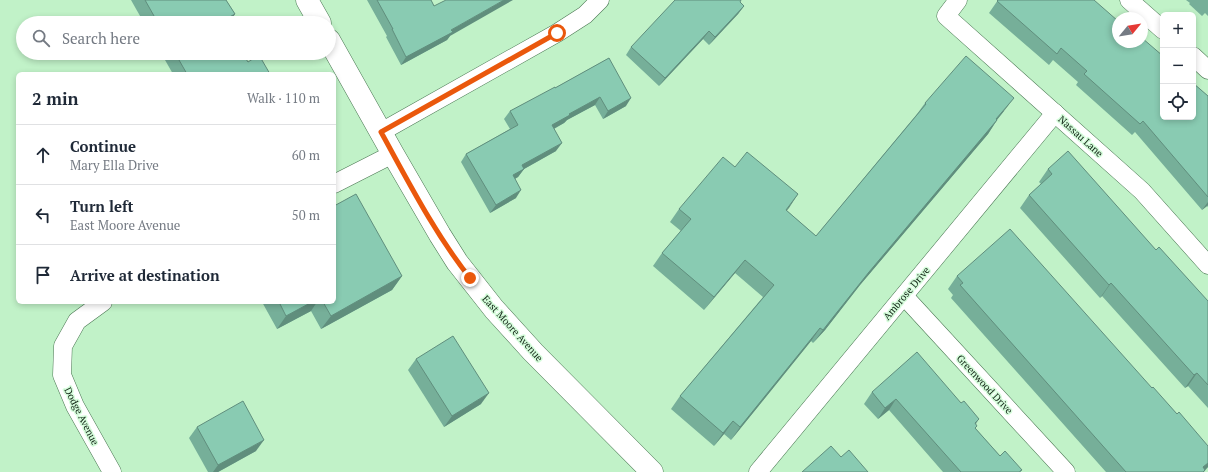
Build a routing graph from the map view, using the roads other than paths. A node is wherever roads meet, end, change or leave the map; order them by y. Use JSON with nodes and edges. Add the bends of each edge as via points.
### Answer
{"nodes":[{"id":1,"x":307,"y":0,"type":"edge"},
{"id":2,"x":600,"y":0,"type":"edge"},
{"id":3,"x":958,"y":0,"type":"edge"},
{"id":4,"x":1129,"y":0,"type":"edge"},
{"id":5,"x":316,"y":16,"type":"edge"},
{"id":6,"x":1160,"y":27,"type":"edge"},
{"id":7,"x":336,"y":52,"type":"edge"},
{"id":8,"x":1196,"y":59,"type":"edge"},
{"id":9,"x":1208,"y":70,"type":"edge"},
{"id":10,"x":1055,"y":113,"type":"junction"},
{"id":11,"x":381,"y":132,"type":"junction"},
{"id":12,"x":393,"y":154,"type":"junction"},
{"id":13,"x":336,"y":183,"type":"edge"},
{"id":14,"x":1208,"y":265,"type":"edge"},
{"id":15,"x":904,"y":296,"type":"junction"},
{"id":16,"x":100,"y":304,"type":"edge"},
{"id":17,"x":112,"y":472,"type":"edge"},
{"id":18,"x":652,"y":472,"type":"edge"},
{"id":19,"x":758,"y":472,"type":"edge"},
{"id":20,"x":1066,"y":472,"type":"edge"}],
"edges":[{"from":1,"to":5,"type":"street"},
{"from":2,"to":11,"type":"street","via":[[585,15],[557,33]]},
{"from":3,"to":10,"type":"street","name":"Nassau Lane","via":[[946,16]]},
{"from":4,"to":6,"type":"street"},
{"from":7,"to":11,"type":"street","name":"East Moore Avenue"},
{"from":8,"to":9,"type":"street"},
{"from":10,"to":14,"type":"street","name":"Nassau Lane","via":[[1142,191]]},
{"from":10,"to":15,"type":"street","name":"Ambrose Drive"},
{"from":11,"to":12,"type":"street","name":"East Moore Avenue"},
{"from":12,"to":13,"type":"street"},
{"from":12,"to":18,"type":"street","name":"East Moore Avenue","via":[[457,262],[494,309]]},
{"from":15,"to":19,"type":"street","name":"Ambrose Drive"},
{"from":15,"to":20,"type":"street","name":"Greenwood Drive"},
{"from":16,"to":17,"type":"street","name":"Dodge Avenue","via":[[77,321],[63,346],[62,375],[75,406]]}]}
